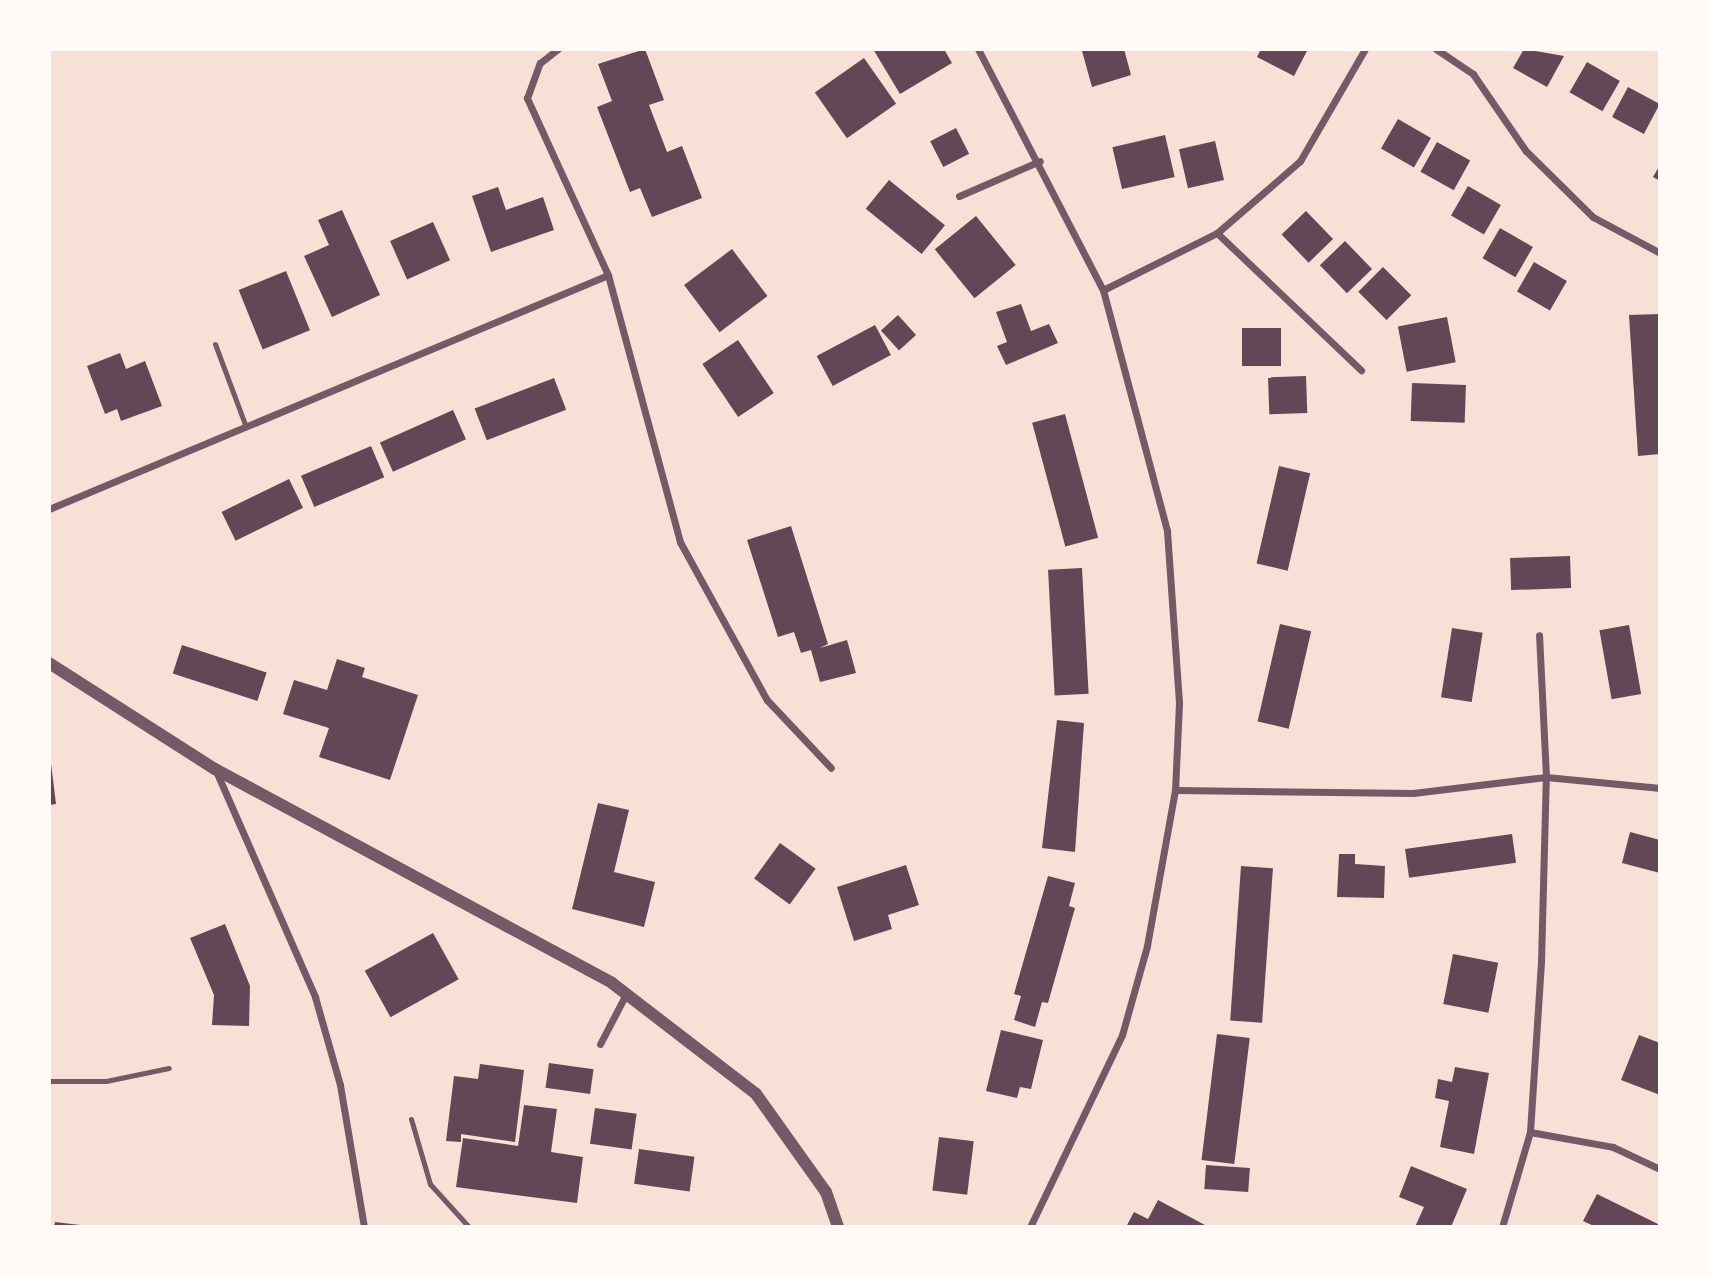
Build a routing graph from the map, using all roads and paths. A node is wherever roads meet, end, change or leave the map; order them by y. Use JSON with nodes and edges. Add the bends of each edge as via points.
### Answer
{"nodes":[{"id":1,"x":558,"y":49,"type":"edge"},
{"id":2,"x":978,"y":49,"type":"edge"},
{"id":3,"x":1365,"y":49,"type":"edge"},
{"id":4,"x":1436,"y":49,"type":"edge"},
{"id":5,"x":1040,"y":161,"type":"junction"},
{"id":6,"x":959,"y":196,"type":"dead end"},
{"id":7,"x":1217,"y":233,"type":"junction"},
{"id":8,"x":1660,"y":253,"type":"edge"},
{"id":9,"x":608,"y":275,"type":"junction"},
{"id":10,"x":1103,"y":290,"type":"junction"},
{"id":11,"x":215,"y":344,"type":"dead end"},
{"id":12,"x":1361,"y":370,"type":"dead end"},
{"id":13,"x":246,"y":427,"type":"junction"},
{"id":14,"x":49,"y":509,"type":"edge"},
{"id":15,"x":1539,"y":635,"type":"dead end"},
{"id":16,"x":49,"y":663,"type":"edge"},
{"id":17,"x":831,"y":768,"type":"dead end"},
{"id":18,"x":215,"y":769,"type":"junction"},
{"id":19,"x":1546,"y":777,"type":"junction"},
{"id":20,"x":1660,"y":788,"type":"edge"},
{"id":21,"x":1175,"y":790,"type":"junction"},
{"id":22,"x":626,"y":994,"type":"junction"},
{"id":23,"x":600,"y":1044,"type":"dead end"},
{"id":24,"x":169,"y":1068,"type":"dead end"},
{"id":25,"x":49,"y":1081,"type":"edge"},
{"id":26,"x":411,"y":1119,"type":"dead end"},
{"id":27,"x":1530,"y":1132,"type":"junction"},
{"id":28,"x":1660,"y":1169,"type":"edge"},
{"id":29,"x":364,"y":1227,"type":"edge"},
{"id":30,"x":469,"y":1227,"type":"edge"},
{"id":31,"x":838,"y":1227,"type":"edge"},
{"id":32,"x":1030,"y":1227,"type":"edge"},
{"id":33,"x":1502,"y":1227,"type":"edge"}],
"edges":[{"from":1,"to":9,"type":"street","via":[[540,63],[527,98]]},
{"from":2,"to":5,"type":"street"},
{"from":3,"to":7,"type":"street","via":[[1300,161]]},
{"from":4,"to":8,"type":"street","via":[[1473,74],[1526,151],[1593,217]]},
{"from":5,"to":6,"type":"street"},
{"from":5,"to":10,"type":"street"},
{"from":7,"to":10,"type":"street"},
{"from":7,"to":12,"type":"street"},
{"from":9,"to":13,"type":"street"},
{"from":9,"to":17,"type":"street","via":[[680,542],[767,700]]},
{"from":10,"to":21,"type":"street","via":[[1167,531],[1179,704]]},
{"from":11,"to":13,"type":"lane"},
{"from":13,"to":14,"type":"street"},
{"from":15,"to":19,"type":"street"},
{"from":16,"to":18,"type":"street"},
{"from":18,"to":22,"type":"street"},
{"from":18,"to":29,"type":"street","via":[[315,997],[340,1085]]},
{"from":19,"to":20,"type":"street"},
{"from":19,"to":21,"type":"street","via":[[1413,793]]},
{"from":19,"to":27,"type":"street"},
{"from":21,"to":32,"type":"street","via":[[1147,946],[1122,1035]]},
{"from":22,"to":23,"type":"street"},
{"from":22,"to":31,"type":"street","via":[[755,1094],[826,1192]]},
{"from":24,"to":25,"type":"lane","via":[[106,1081]]},
{"from":26,"to":30,"type":"lane","via":[[430,1184]]},
{"from":27,"to":28,"type":"street","via":[[1613,1147]]},
{"from":27,"to":33,"type":"street"}]}
